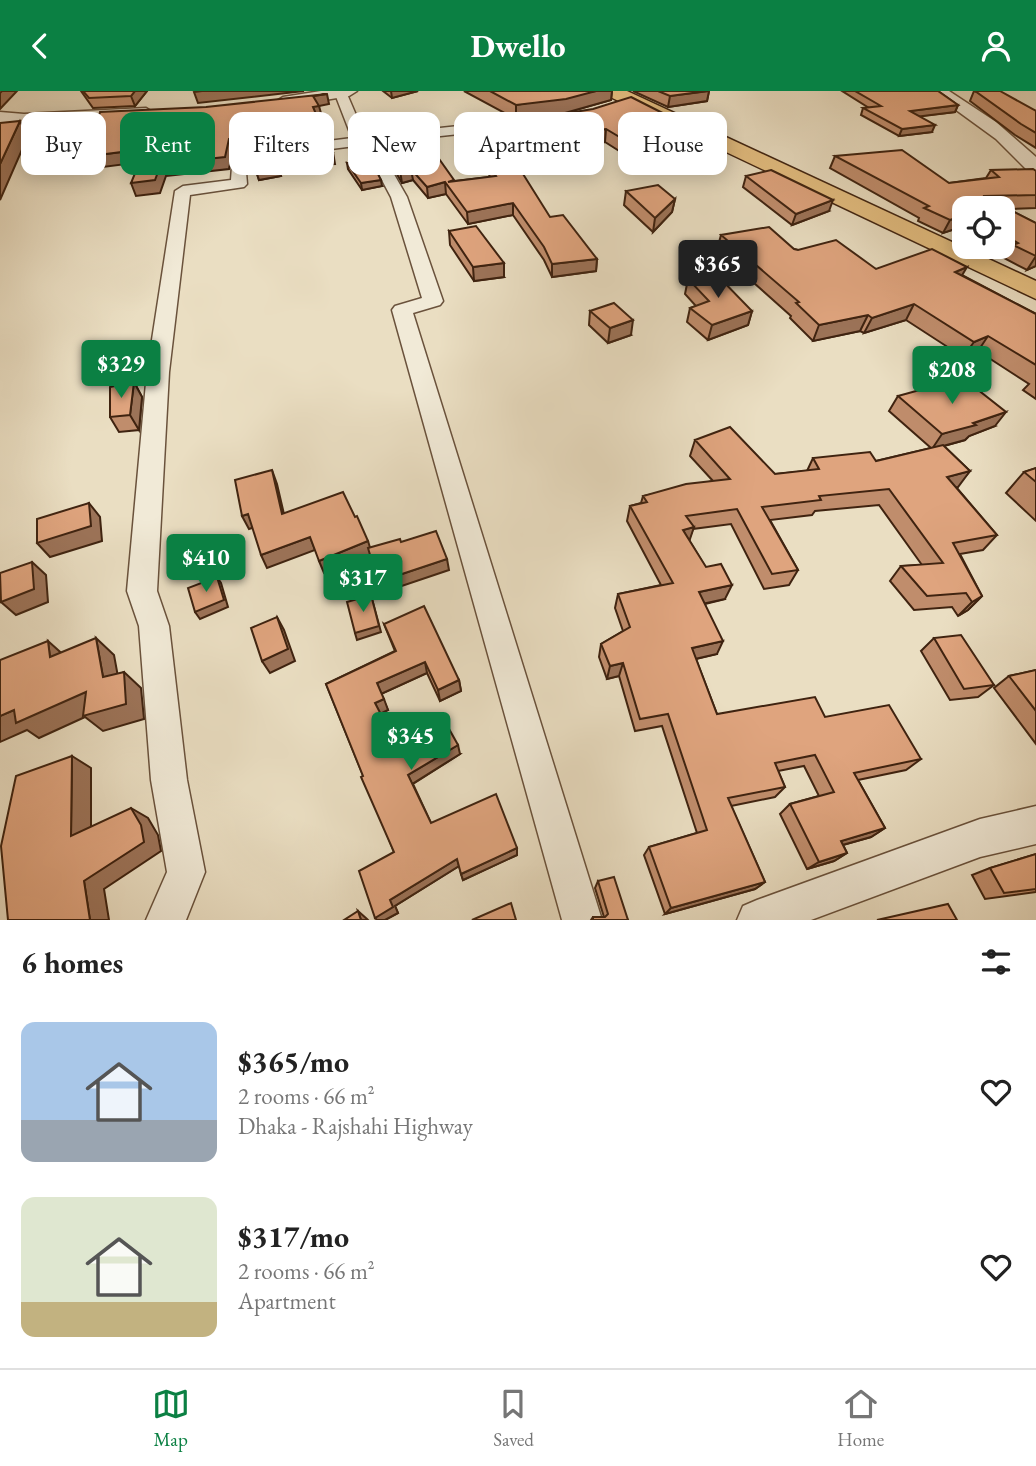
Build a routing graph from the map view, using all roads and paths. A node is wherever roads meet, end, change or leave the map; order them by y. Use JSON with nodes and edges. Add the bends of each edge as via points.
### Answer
{"nodes":[{"id":1,"x":938,"y":91,"type":"edge"},
{"id":2,"x":345,"y":93,"type":"edge"},
{"id":3,"x":262,"y":104,"type":"edge"},
{"id":4,"x":605,"y":104,"type":"edge"},
{"id":5,"x":351,"y":112,"type":"edge"},
{"id":6,"x":120,"y":115,"type":"edge"},
{"id":7,"x":0,"y":117,"type":"edge"},
{"id":8,"x":18,"y":119,"type":"junction"},
{"id":9,"x":0,"y":126,"type":"edge"},
{"id":10,"x":440,"y":133,"type":"edge"},
{"id":11,"x":348,"y":143,"type":"edge"},
{"id":12,"x":1036,"y":168,"type":"edge"},
{"id":13,"x":387,"y":175,"type":"edge"},
{"id":14,"x":1036,"y":291,"type":"edge"},
{"id":15,"x":1036,"y":825,"type":"edge"},
{"id":16,"x":166,"y":920,"type":"edge"},
{"id":17,"x":582,"y":920,"type":"edge"},
{"id":18,"x":757,"y":920,"type":"edge"}],
"edges":[{"from":1,"to":12,"type":"street","via":[[1018,147]]},
{"from":2,"to":3,"type":"street"},
{"from":2,"to":5,"type":"street"},
{"from":4,"to":10,"type":"street","via":[[538,123]]},
{"from":4,"to":14,"type":"highway","via":[[633,101]]},
{"from":6,"to":8,"type":"street"},
{"from":7,"to":8,"type":"street"},
{"from":8,"to":9,"type":"street"},
{"from":11,"to":16,"type":"street","via":[[238,156],[239,184],[183,191],[158,372],[142,591],[154,625],[169,780],[186,872]]},
{"from":13,"to":17,"type":"street","via":[[399,197],[433,301],[402,310]]},
{"from":15,"to":18,"type":"street","via":[[980,838]]}]}
